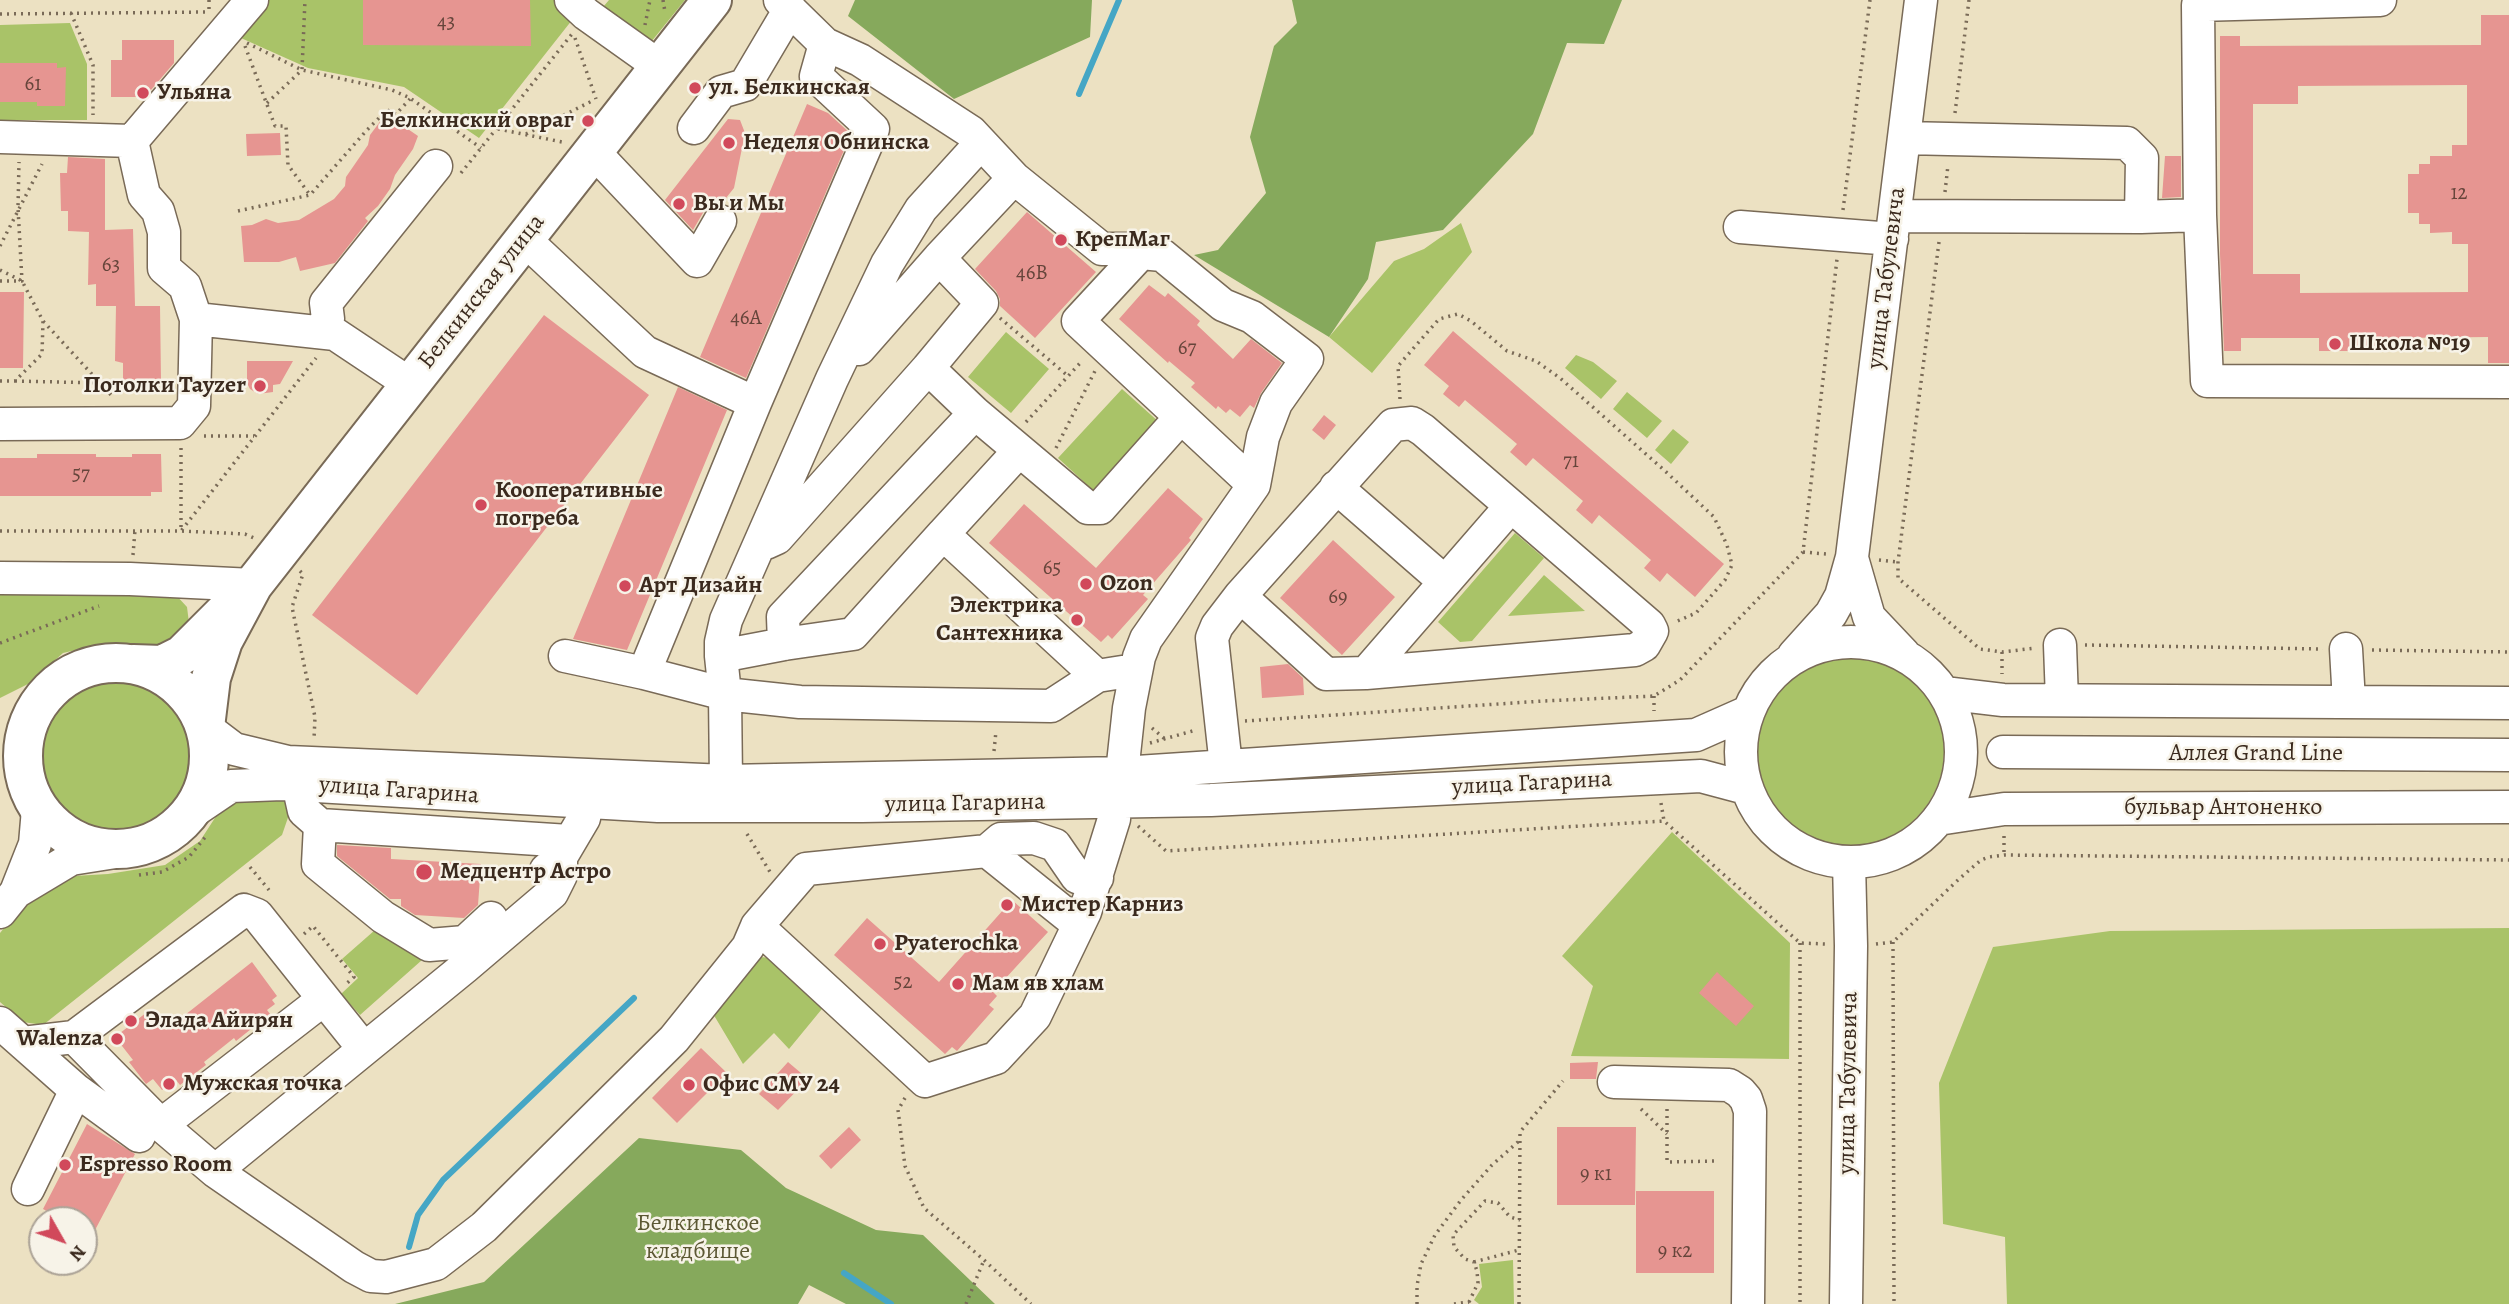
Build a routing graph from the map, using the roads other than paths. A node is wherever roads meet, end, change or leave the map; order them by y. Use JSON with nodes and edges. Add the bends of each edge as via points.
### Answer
{"nodes":[{"id":1,"x":251,"y":0,"type":"edge"},
{"id":2,"x":571,"y":0,"type":"edge"},
{"id":3,"x":712,"y":0,"type":"edge"},
{"id":4,"x":1921,"y":0,"type":"edge"},
{"id":5,"x":2380,"y":0,"type":"edge"},
{"id":6,"x":785,"y":5,"type":"edge"},
{"id":7,"x":825,"y":44,"type":"junction"},
{"id":8,"x":659,"y":66,"type":"junction"},
{"id":9,"x":694,"y":128,"type":"dead end"},
{"id":10,"x":10,"y":137,"type":"edge"},
{"id":11,"x":1904,"y":138,"type":"junction"},
{"id":12,"x":132,"y":141,"type":"junction"},
{"id":13,"x":981,"y":143,"type":"junction"},
{"id":14,"x":578,"y":147,"type":"junction"},
{"id":15,"x":436,"y":166,"type":"dead end"},
{"id":16,"x":1014,"y":178,"type":"junction"},
{"id":17,"x":2200,"y":215,"type":"junction"},
{"id":18,"x":2141,"y":217,"type":"junction"},
{"id":19,"x":720,"y":221,"type":"dead end"},
{"id":20,"x":1740,"y":227,"type":"dead end"},
{"id":21,"x":1893,"y":228,"type":"junction"},
{"id":22,"x":524,"y":239,"type":"junction"},
{"id":23,"x":1141,"y":253,"type":"junction"},
{"id":24,"x":939,"y":258,"type":"junction"},
{"id":25,"x":195,"y":319,"type":"junction"},
{"id":26,"x":322,"y":331,"type":"junction"},
{"id":27,"x":928,"y":368,"type":"junction"},
{"id":28,"x":832,"y":379,"type":"junction"},
{"id":29,"x":2509,"y":382,"type":"edge"},
{"id":30,"x":410,"y":384,"type":"junction"},
{"id":31,"x":755,"y":403,"type":"junction"},
{"id":32,"x":975,"y":412,"type":"junction"},
{"id":33,"x":1181,"y":417,"type":"junction"},
{"id":34,"x":0,"y":424,"type":"edge"},
{"id":35,"x":1014,"y":447,"type":"junction"},
{"id":36,"x":1254,"y":485,"type":"junction"},
{"id":37,"x":1336,"y":487,"type":"junction"},
{"id":38,"x":1511,"y":506,"type":"junction"},
{"id":39,"x":943,"y":534,"type":"junction"},
{"id":40,"x":760,"y":545,"type":"junction"},
{"id":41,"x":1852,"y":557,"type":"junction"},
{"id":42,"x":0,"y":578,"type":"edge"},
{"id":43,"x":1445,"y":582,"type":"junction"},
{"id":44,"x":253,"y":585,"type":"junction"},
{"id":45,"x":1240,"y":596,"type":"junction"},
{"id":46,"x":784,"y":644,"type":"junction"},
{"id":47,"x":2060,"y":645,"type":"road end"},
{"id":48,"x":2346,"y":649,"type":"road end"},
{"id":49,"x":565,"y":656,"type":"dead end"},
{"id":50,"x":721,"y":656,"type":"junction"},
{"id":51,"x":1908,"y":657,"type":"junction"},
{"id":52,"x":1790,"y":660,"type":"junction"},
{"id":53,"x":133,"y":664,"type":"junction"},
{"id":54,"x":1135,"y":670,"type":"junction"},
{"id":55,"x":644,"y":673,"type":"junction"},
{"id":56,"x":1366,"y":673,"type":"junction"},
{"id":57,"x":1097,"y":676,"type":"junction"},
{"id":58,"x":55,"y":684,"type":"junction"},
{"id":59,"x":1944,"y":693,"type":"junction"},
{"id":60,"x":725,"y":694,"type":"junction"},
{"id":61,"x":2062,"y":700,"type":"junction"},
{"id":62,"x":2349,"y":702,"type":"junction"},
{"id":63,"x":2509,"y":703,"type":"edge"},
{"id":64,"x":1748,"y":712,"type":"junction"},
{"id":65,"x":0,"y":719,"type":"edge"},
{"id":66,"x":205,"y":727,"type":"junction"},
{"id":67,"x":2003,"y":752,"type":"dead end"},
{"id":68,"x":2509,"y":755,"type":"edge"},
{"id":69,"x":1226,"y":766,"type":"junction"},
{"id":70,"x":726,"y":781,"type":"junction"},
{"id":71,"x":298,"y":785,"type":"junction"},
{"id":72,"x":1119,"y":786,"type":"junction"},
{"id":73,"x":0,"y":787,"type":"edge"},
{"id":74,"x":1746,"y":788,"type":"junction"},
{"id":75,"x":406,"y":791,"type":"junction"},
{"id":76,"x":587,"y":803,"type":"junction"},
{"id":77,"x":36,"y":806,"type":"junction"},
{"id":78,"x":2509,"y":807,"type":"edge"},
{"id":79,"x":191,"y":813,"type":"junction"},
{"id":80,"x":1938,"y":819,"type":"junction"},
{"id":81,"x":320,"y":825,"type":"junction"},
{"id":82,"x":416,"y":831,"type":"junction"},
{"id":83,"x":128,"y":849,"type":"junction"},
{"id":84,"x":565,"y":849,"type":"junction"},
{"id":85,"x":987,"y":851,"type":"junction"},
{"id":86,"x":1850,"y":862,"type":"junction"},
{"id":87,"x":1097,"y":878,"type":"junction"},
{"id":88,"x":8,"y":902,"type":"edge"},
{"id":89,"x":1078,"y":924,"type":"junction"},
{"id":90,"x":757,"y":926,"type":"junction"},
{"id":91,"x":324,"y":999,"type":"junction"},
{"id":92,"x":11,"y":1033,"type":"edge"},
{"id":93,"x":74,"y":1037,"type":"junction"},
{"id":94,"x":364,"y":1049,"type":"junction"},
{"id":95,"x":1614,"y":1082,"type":"dead end"},
{"id":96,"x":76,"y":1090,"type":"junction"},
{"id":97,"x":150,"y":1130,"type":"junction"},
{"id":98,"x":215,"y":1171,"type":"junction"},
{"id":99,"x":28,"y":1189,"type":"dead end"},
{"id":100,"x":1748,"y":1304,"type":"edge"},
{"id":101,"x":1846,"y":1304,"type":"edge"}],
"edges":[{"from":1,"to":12,"type":"street"},
{"from":2,"to":8,"type":"street"},
{"from":3,"to":8,"type":"main road","name":"Белкинская улица"},
{"from":4,"to":11,"type":"street","name":"улица Табулевича"},
{"from":5,"to":17,"type":"street","via":[[2198,5]]},
{"from":6,"to":7,"type":"street"},
{"from":6,"to":9,"type":"street","via":[[745,85],[721,92]]},
{"from":7,"to":13,"type":"street","via":[[860,60]]},
{"from":7,"to":31,"type":"street","via":[[816,76],[873,130]]},
{"from":8,"to":14,"type":"main road","name":"Белкинская улица"},
{"from":10,"to":12,"type":"street"},
{"from":11,"to":18,"type":"street","via":[[2127,143],[2142,158]]},
{"from":11,"to":21,"type":"street","name":"улица Табулевича"},
{"from":12,"to":25,"type":"street","via":[[144,195],[158,211],[164,232],[164,268],[185,286]]},
{"from":13,"to":16,"type":"street"},
{"from":13,"to":28,"type":"street","via":[[921,209],[887,264]]},
{"from":14,"to":19,"type":"street","via":[[697,261]]},
{"from":14,"to":22,"type":"main road","name":"Белкинская улица"},
{"from":15,"to":26,"type":"street","via":[[326,303],[328,319]]},
{"from":16,"to":23,"type":"street","via":[[1102,249]]},
{"from":16,"to":24,"type":"street"},
{"from":17,"to":18,"type":"street"},
{"from":17,"to":29,"type":"street","via":[[2207,381]]},
{"from":18,"to":21,"type":"street","via":[[1942,216]]},
{"from":20,"to":21,"type":"street","via":[[1840,236]]},
{"from":21,"to":41,"type":"street","name":"улица Табулевича"},
{"from":22,"to":30,"type":"main road","name":"Белкинская улица"},
{"from":22,"to":31,"type":"street","via":[[645,352]]},
{"from":23,"to":33,"type":"street","via":[[1078,321]]},
{"from":23,"to":36,"type":"street","via":[[1162,255],[1223,305],[1252,317],[1307,359],[1276,403],[1263,437]]},
{"from":24,"to":27,"type":"street","via":[[982,303]]},
{"from":24,"to":28,"type":"street"},
{"from":25,"to":26,"type":"street"},
{"from":25,"to":34,"type":"street","via":[[194,406],[180,423]]},
{"from":26,"to":30,"type":"street","via":[[335,334]]},
{"from":27,"to":32,"type":"street"},
{"from":27,"to":40,"type":"street","via":[[777,538]]},
{"from":28,"to":40,"type":"street"},
{"from":30,"to":44,"type":"main road","name":"Белкинская улица"},
{"from":31,"to":55,"type":"street"},
{"from":32,"to":35,"type":"street"},
{"from":32,"to":46,"type":"street","via":[[783,617]]},
{"from":33,"to":35,"type":"street","via":[[1100,508],[1088,508]]},
{"from":33,"to":36,"type":"street"},
{"from":35,"to":39,"type":"street"},
{"from":36,"to":54,"type":"street","via":[[1146,639]]},
{"from":37,"to":38,"type":"street","via":[[1393,425],[1403,422],[1423,430]]},
{"from":37,"to":43,"type":"street"},
{"from":37,"to":45,"type":"street"},
{"from":38,"to":43,"type":"street"},
{"from":38,"to":56,"type":"street","via":[[1649,625],[1652,631],[1644,645],[1635,650]]},
{"from":39,"to":46,"type":"street","via":[[853,634]]},
{"from":39,"to":57,"type":"street"},
{"from":40,"to":50,"type":"street","via":[[726,620]]},
{"from":41,"to":51,"type":"street","name":"улица Табулевича","via":[[1868,617]]},
{"from":41,"to":52,"type":"street","name":"улица Табулевича","via":[[1831,614]]},
{"from":42,"to":44,"type":"street"},
{"from":43,"to":56,"type":"street"},
{"from":44,"to":53,"type":"main road","name":"Белкинская улица","via":[[182,655],[162,665]]},
{"from":44,"to":66,"type":"main road","name":"Белкинская улица","via":[[223,641],[211,678]]},
{"from":45,"to":56,"type":"street","via":[[1326,674]]},
{"from":45,"to":69,"type":"street","via":[[1212,638]]},
{"from":46,"to":50,"type":"street"},
{"from":47,"to":61,"type":"street"},
{"from":48,"to":62,"type":"street"},
{"from":49,"to":55,"type":"street"},
{"from":50,"to":60,"type":"street"},
{"from":51,"to":52,"type":"street","via":[[1861,642],[1812,649]]},
{"from":51,"to":59,"type":"street"},
{"from":52,"to":64,"type":"street","via":[[1765,683]]},
{"from":53,"to":58,"type":"main road","via":[[92,666]]},
{"from":53,"to":66,"type":"main road","via":[[157,672],[177,686],[194,704]]},
{"from":54,"to":57,"type":"street"},
{"from":54,"to":72,"type":"street"},
{"from":55,"to":60,"type":"street"},
{"from":57,"to":60,"type":"street","via":[[1051,706],[800,702]]},
{"from":58,"to":65,"type":"main road"},
{"from":58,"to":77,"type":"main road","via":[[34,709],[23,740],[23,773]]},
{"from":59,"to":61,"type":"street"},
{"from":59,"to":80,"type":"street","via":[[1957,724],[1961,757],[1954,790]]},
{"from":60,"to":70,"type":"street"},
{"from":61,"to":62,"type":"street"},
{"from":62,"to":63,"type":"street"},
{"from":64,"to":69,"type":"street","name":"улица Гагарина","via":[[1696,735]]},
{"from":64,"to":74,"type":"street","via":[[1740,750]]},
{"from":66,"to":70,"type":"street","name":"улица Гагарина","via":[[234,749],[288,762]]},
{"from":66,"to":79,"type":"main road","via":[[208,771]]},
{"from":67,"to":68,"type":"street","name":"Аллея Grand Line"},
{"from":69,"to":72,"type":"street","name":"улица Гагарина"},
{"from":70,"to":72,"type":"street","name":"улица Гагарина"},
{"from":71,"to":75,"type":"street","name":"улица Гагарина"},
{"from":71,"to":79,"type":"street","name":"улица Гагарина","via":[[231,786]]},
{"from":71,"to":81,"type":"street","via":[[304,811]]},
{"from":72,"to":74,"type":"street","name":"улица Гагарина","via":[[1239,799],[1701,776]]},
{"from":72,"to":76,"type":"street","name":"улица Гагарина","via":[[862,806]]},
{"from":72,"to":87,"type":"street"},
{"from":73,"to":77,"type":"main road"},
{"from":74,"to":86,"type":"street","via":[[1775,833],[1797,849],[1823,859]]},
{"from":75,"to":76,"type":"street","name":"улица Гагарина"},
{"from":75,"to":82,"type":"street"},
{"from":76,"to":84,"type":"street","via":[[584,818]]},
{"from":77,"to":83,"type":"main road","via":[[51,825],[74,841],[100,849]]},
{"from":77,"to":88,"type":"street","via":[[35,844]]},
{"from":78,"to":80,"type":"street","name":"бульвар Антоненко","via":[[2004,809]]},
{"from":79,"to":83,"type":"main road","via":[[152,843]]},
{"from":80,"to":86,"type":"street","via":[[1913,843],[1883,858]]},
{"from":81,"to":82,"type":"street"},
{"from":81,"to":84,"type":"street","via":[[318,864],[383,917],[429,945],[465,942]]},
{"from":82,"to":84,"type":"street"},
{"from":83,"to":88,"type":"street","via":[[71,859]]},
{"from":84,"to":94,"type":"street","via":[[561,875],[552,893]]},
{"from":85,"to":87,"type":"street","via":[[1001,839],[1034,838],[1055,845],[1077,877]]},
{"from":85,"to":89,"type":"street"},
{"from":85,"to":90,"type":"street","via":[[806,869]]},
{"from":86,"to":101,"type":"street","name":"улица Табулевича"},
{"from":87,"to":89,"type":"street"},
{"from":89,"to":90,"type":"street","via":[[1035,1016],[996,1058],[925,1081]]},
{"from":90,"to":98,"type":"street","via":[[748,947],[674,1039],[484,1227],[436,1264],[386,1277],[371,1276]]},
{"from":91,"to":93,"type":"street","via":[[257,915],[244,910]]},
{"from":91,"to":94,"type":"street"},
{"from":91,"to":97,"type":"street"},
{"from":92,"to":93,"type":"street"},
{"from":92,"to":96,"type":"street"},
{"from":93,"to":97,"type":"street"},
{"from":94,"to":98,"type":"street"},
{"from":95,"to":100,"type":"street","via":[[1729,1085],[1748,1105]]},
{"from":96,"to":97,"type":"street"},
{"from":96,"to":99,"type":"street"},
{"from":97,"to":98,"type":"street"}]}
